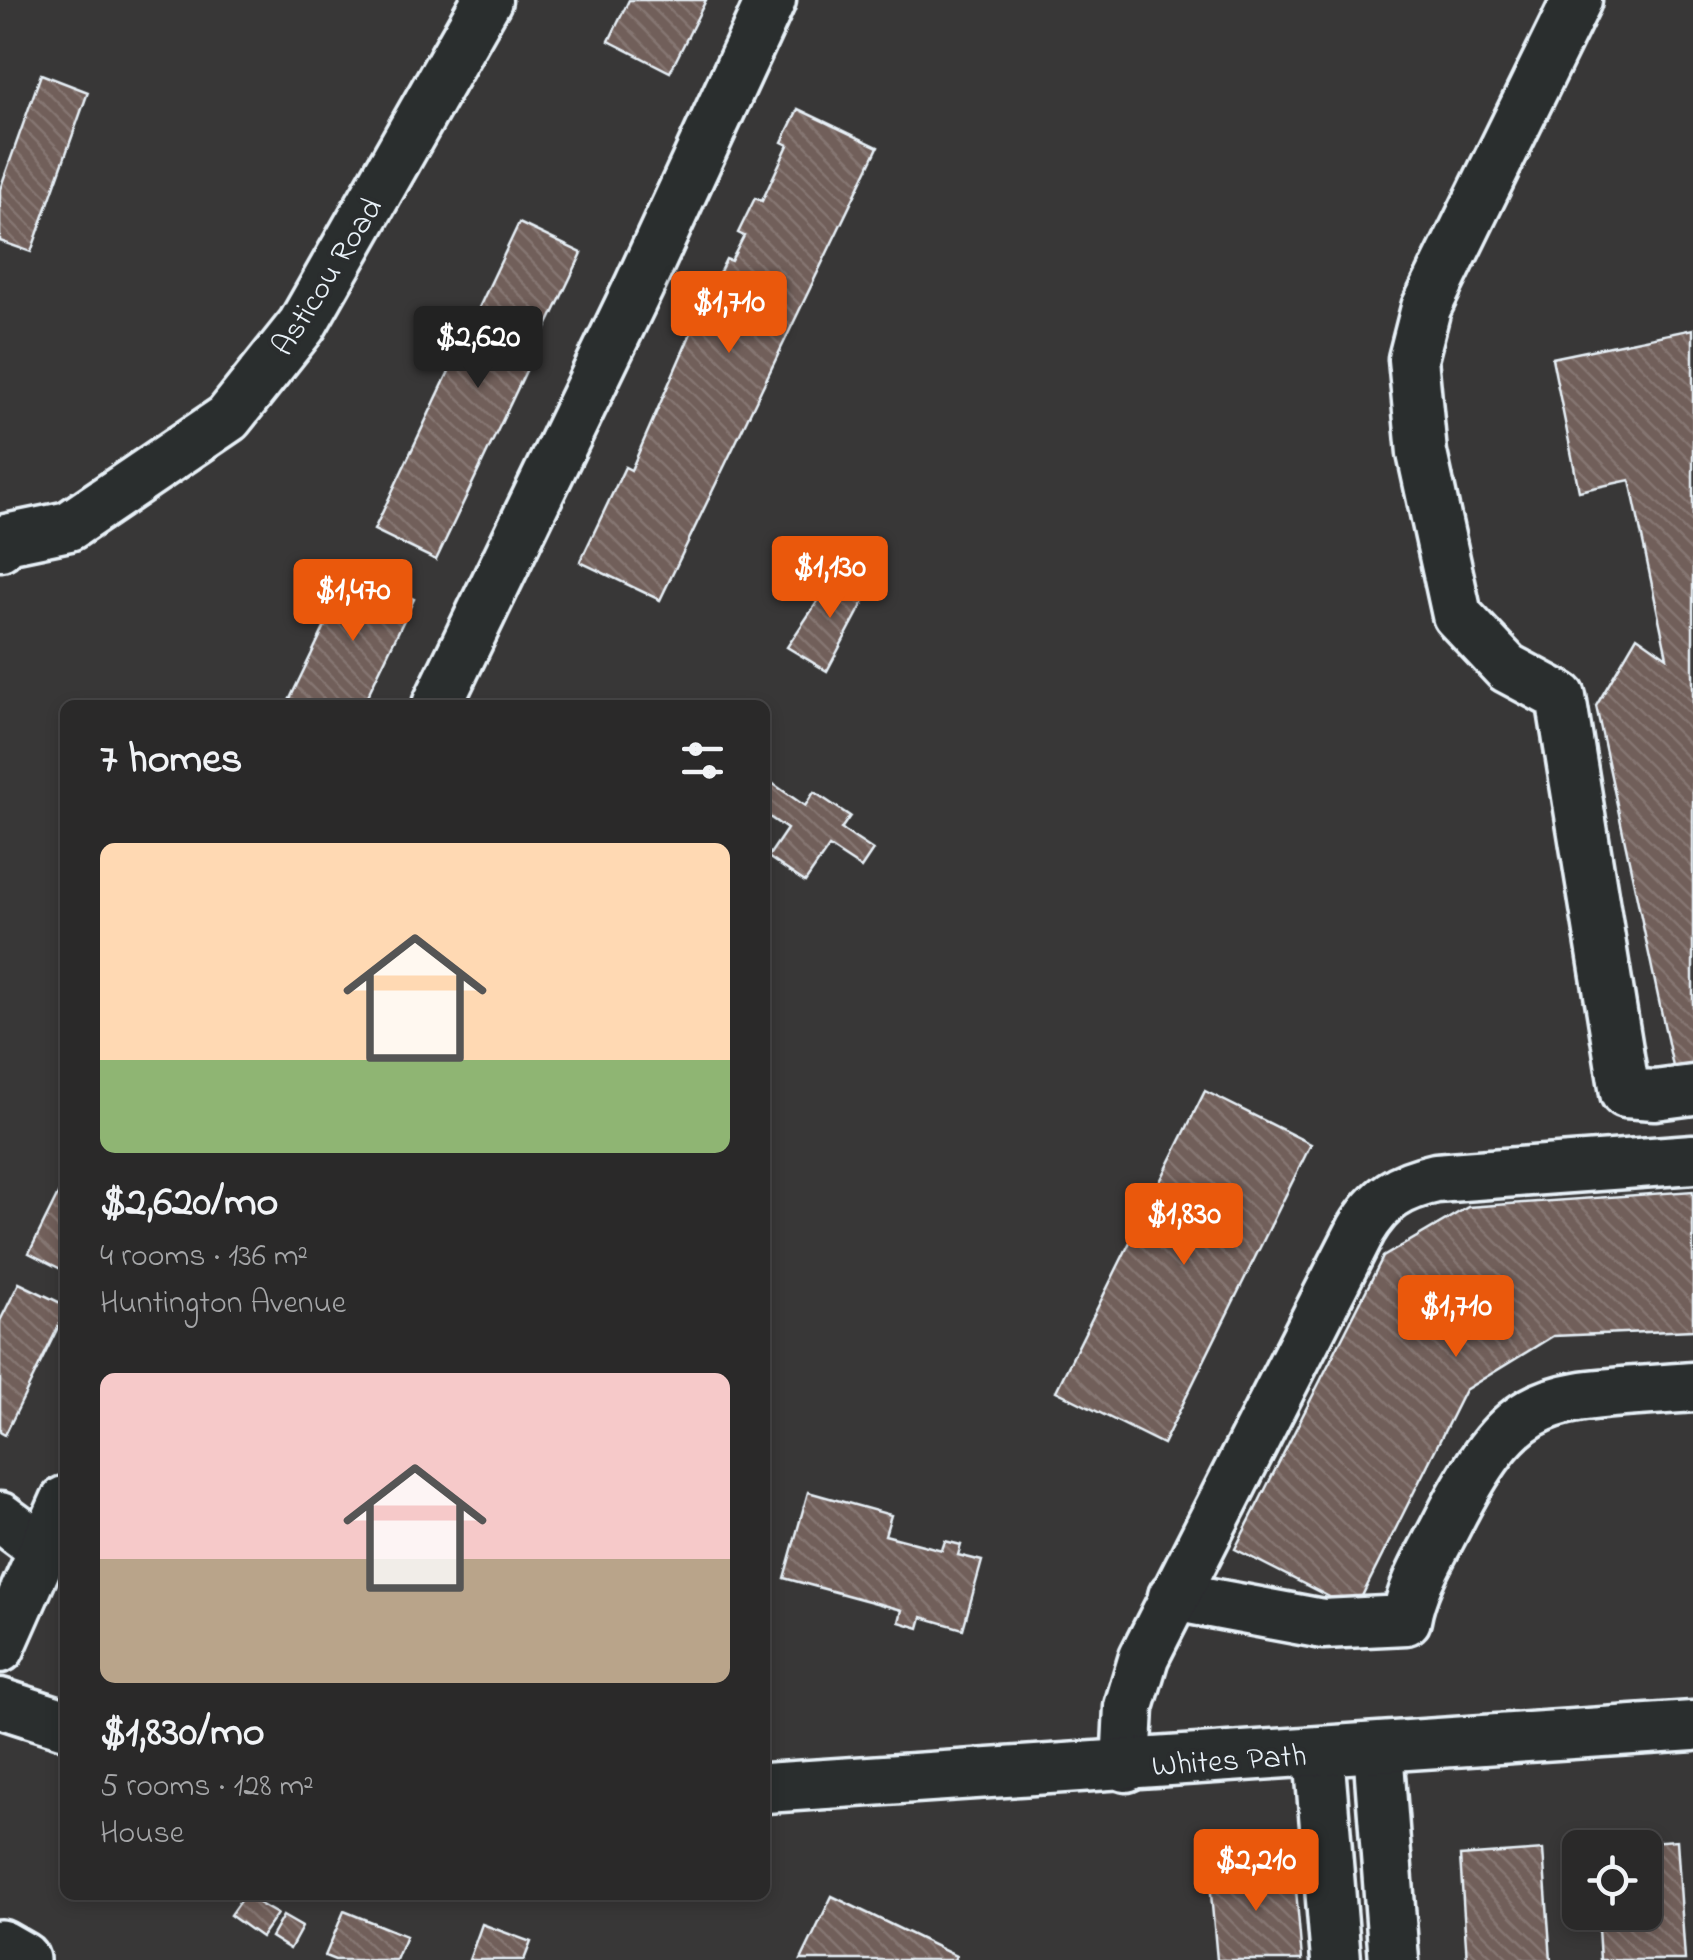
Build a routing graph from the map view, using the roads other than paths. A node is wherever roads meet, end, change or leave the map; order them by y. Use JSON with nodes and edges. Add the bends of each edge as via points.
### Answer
{"nodes":[{"id":1,"x":487,"y":0,"type":"edge"},
{"id":2,"x":771,"y":0,"type":"edge"},
{"id":3,"x":1577,"y":0,"type":"edge"},
{"id":4,"x":0,"y":546,"type":"edge"},
{"id":5,"x":439,"y":700,"type":"edge"},
{"id":6,"x":1693,"y":1090,"type":"edge"},
{"id":7,"x":1693,"y":1158,"type":"edge"},
{"id":8,"x":1693,"y":1387,"type":"edge"},
{"id":9,"x":60,"y":1513,"type":"edge"},
{"id":10,"x":0,"y":1517,"type":"edge"},
{"id":11,"x":43,"y":1549,"type":"junction"},
{"id":12,"x":1174,"y":1596,"type":"junction"},
{"id":13,"x":0,"y":1648,"type":"edge"},
{"id":14,"x":0,"y":1703,"type":"edge"},
{"id":15,"x":60,"y":1722,"type":"edge"},
{"id":16,"x":1693,"y":1726,"type":"edge"},
{"id":17,"x":1378,"y":1748,"type":"junction"},
{"id":18,"x":1318,"y":1753,"type":"junction"},
{"id":19,"x":1126,"y":1767,"type":"junction"},
{"id":20,"x":770,"y":1788,"type":"edge"},
{"id":21,"x":0,"y":1948,"type":"edge"},
{"id":22,"x":21,"y":1960,"type":"edge"},
{"id":23,"x":1336,"y":1960,"type":"edge"},
{"id":24,"x":1394,"y":1960,"type":"edge"}],
"edges":[{"from":1,"to":4,"type":"street","name":"Asticou Road","via":[[302,325],[228,418],[70,526],[6,538]]},
{"from":2,"to":5,"type":"street"},
{"from":3,"to":6,"type":"street","via":[[1426,308],[1414,359],[1422,453],[1456,615],[1507,668],[1561,697],[1625,1093]]},
{"from":7,"to":12,"type":"street","via":[[1436,1178],[1384,1199],[1361,1230]]},
{"from":8,"to":12,"type":"street","via":[[1554,1400],[1516,1422],[1488,1450],[1452,1514],[1409,1600],[1406,1620],[1323,1624]]},
{"from":9,"to":11,"type":"street"},
{"from":10,"to":11,"type":"street"},
{"from":11,"to":13,"type":"street"},
{"from":12,"to":19,"type":"street","via":[[1135,1683]]},
{"from":14,"to":15,"type":"street"},
{"from":16,"to":17,"type":"street","name":"Whites Path"},
{"from":17,"to":18,"type":"street","name":"Whites Path"},
{"from":17,"to":24,"type":"street"},
{"from":18,"to":19,"type":"street","name":"Whites Path"},
{"from":18,"to":23,"type":"street"},
{"from":19,"to":20,"type":"street","name":"Whites Path"},
{"from":21,"to":22,"type":"highway"}]}
